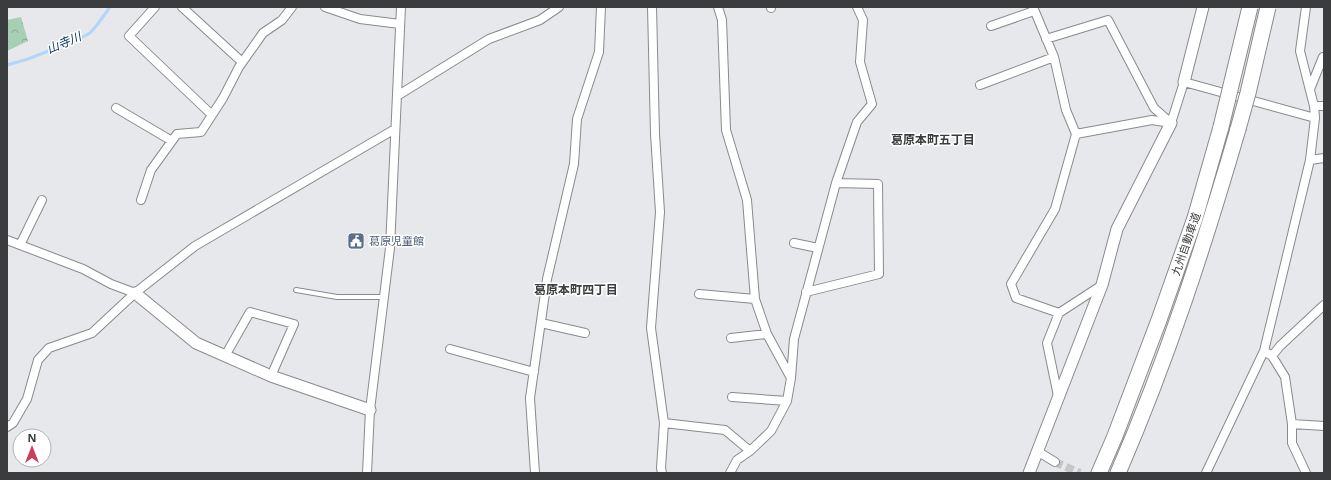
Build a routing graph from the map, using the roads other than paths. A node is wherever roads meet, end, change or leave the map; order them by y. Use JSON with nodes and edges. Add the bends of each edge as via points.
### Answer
{"nodes":[{"id":1,"x":155,"y":7,"type":"edge"},
{"id":2,"x":182,"y":7,"type":"edge"},
{"id":3,"x":292,"y":7,"type":"edge"},
{"id":4,"x":325,"y":7,"type":"edge"},
{"id":5,"x":401,"y":7,"type":"edge"},
{"id":6,"x":559,"y":7,"type":"edge"},
{"id":7,"x":601,"y":7,"type":"edge"},
{"id":8,"x":652,"y":7,"type":"edge"},
{"id":9,"x":718,"y":7,"type":"edge"},
{"id":10,"x":857,"y":7,"type":"edge"},
{"id":11,"x":1203,"y":7,"type":"edge"},
{"id":12,"x":1250,"y":7,"type":"edge"},
{"id":13,"x":1268,"y":7,"type":"edge"},
{"id":14,"x":1306,"y":7,"type":"edge"},
{"id":15,"x":1034,"y":9,"type":"edge"},
{"id":16,"x":400,"y":24,"type":"junction"},
{"id":17,"x":991,"y":26,"type":"dead end"},
{"id":18,"x":1046,"y":39,"type":"junction"},
{"id":19,"x":1054,"y":57,"type":"junction"},
{"id":20,"x":1324,"y":57,"type":"edge"},
{"id":21,"x":242,"y":62,"type":"junction"},
{"id":22,"x":1184,"y":82,"type":"junction"},
{"id":23,"x":980,"y":85,"type":"dead end"},
{"id":24,"x":1310,"y":89,"type":"junction"},
{"id":25,"x":397,"y":96,"type":"junction"},
{"id":26,"x":1314,"y":106,"type":"junction"},
{"id":27,"x":1324,"y":106,"type":"edge"},
{"id":28,"x":116,"y":108,"type":"dead end"},
{"id":29,"x":212,"y":115,"type":"junction"},
{"id":30,"x":1315,"y":118,"type":"junction"},
{"id":31,"x":1170,"y":123,"type":"junction"},
{"id":32,"x":395,"y":129,"type":"junction"},
{"id":33,"x":1076,"y":134,"type":"junction"},
{"id":34,"x":172,"y":141,"type":"junction"},
{"id":35,"x":1324,"y":158,"type":"edge"},
{"id":36,"x":1310,"y":160,"type":"junction"},
{"id":37,"x":836,"y":183,"type":"junction"},
{"id":38,"x":42,"y":200,"type":"dead end"},
{"id":39,"x":141,"y":200,"type":"dead end"},
{"id":40,"x":7,"y":240,"type":"edge"},
{"id":41,"x":794,"y":243,"type":"dead end"},
{"id":42,"x":20,"y":245,"type":"junction"},
{"id":43,"x":818,"y":248,"type":"junction"},
{"id":44,"x":1102,"y":285,"type":"junction"},
{"id":45,"x":296,"y":290,"type":"dead end"},
{"id":46,"x":806,"y":292,"type":"junction"},
{"id":47,"x":135,"y":294,"type":"junction"},
{"id":48,"x":699,"y":294,"type":"dead end"},
{"id":49,"x":384,"y":297,"type":"junction"},
{"id":50,"x":754,"y":299,"type":"junction"},
{"id":51,"x":1324,"y":305,"type":"edge"},
{"id":52,"x":1059,"y":313,"type":"junction"},
{"id":53,"x":541,"y":323,"type":"junction"},
{"id":54,"x":585,"y":333,"type":"dead end"},
{"id":55,"x":767,"y":334,"type":"junction"},
{"id":56,"x":731,"y":338,"type":"dead end"},
{"id":57,"x":450,"y":349,"type":"dead end"},
{"id":58,"x":1264,"y":351,"type":"junction"},
{"id":59,"x":225,"y":356,"type":"junction"},
{"id":60,"x":1272,"y":356,"type":"junction"},
{"id":61,"x":534,"y":372,"type":"junction"},
{"id":62,"x":271,"y":376,"type":"junction"},
{"id":63,"x":791,"y":378,"type":"junction"},
{"id":64,"x":1058,"y":396,"type":"junction"},
{"id":65,"x":732,"y":397,"type":"dead end"},
{"id":66,"x":787,"y":401,"type":"junction"},
{"id":67,"x":370,"y":410,"type":"junction"},
{"id":68,"x":664,"y":423,"type":"junction"},
{"id":69,"x":1292,"y":424,"type":"junction"},
{"id":70,"x":1324,"y":426,"type":"edge"},
{"id":71,"x":7,"y":427,"type":"edge"},
{"id":72,"x":750,"y":451,"type":"junction"},
{"id":73,"x":1037,"y":451,"type":"junction"},
{"id":74,"x":1055,"y":462,"type":"tunnel mouth"},
{"id":75,"x":367,"y":473,"type":"edge"},
{"id":76,"x":535,"y":473,"type":"edge"},
{"id":77,"x":662,"y":473,"type":"edge"},
{"id":78,"x":730,"y":473,"type":"edge"},
{"id":79,"x":1029,"y":473,"type":"edge"},
{"id":80,"x":1098,"y":473,"type":"edge"},
{"id":81,"x":1118,"y":473,"type":"edge"},
{"id":82,"x":1206,"y":473,"type":"edge"},
{"id":83,"x":1306,"y":473,"type":"edge"}],
"edges":[{"from":1,"to":29,"type":"street","via":[[129,36]]},
{"from":2,"to":21,"type":"street"},
{"from":3,"to":21,"type":"street","via":[[282,20],[263,34]]},
{"from":4,"to":16,"type":"street","via":[[360,19]]},
{"from":5,"to":16,"type":"street"},
{"from":6,"to":25,"type":"street","via":[[540,20],[489,39]]},
{"from":7,"to":53,"type":"street","via":[[599,52],[577,119],[574,164],[547,279]]},
{"from":8,"to":68,"type":"street","via":[[660,212],[651,328]]},
{"from":9,"to":50,"type":"street","via":[[722,20],[726,130],[747,200]]},
{"from":10,"to":37,"type":"street","via":[[863,20],[860,62],[872,104],[857,122]]},
{"from":11,"to":22,"type":"street"},
{"from":12,"to":80,"type":"highway","name":"九州自動車道","bridge":true,"via":[[1221,127],[1195,218],[1115,436]]},
{"from":13,"to":81,"type":"highway","name":"九州自動車道","bridge":true,"via":[[1248,93],[1211,222],[1177,326]]},
{"from":14,"to":24,"type":"street","via":[[1300,51]]},
{"from":15,"to":17,"type":"street"},
{"from":15,"to":18,"type":"street"},
{"from":16,"to":25,"type":"street"},
{"from":18,"to":19,"type":"street"},
{"from":18,"to":31,"type":"street","via":[[1108,20],[1154,108]]},
{"from":19,"to":23,"type":"street"},
{"from":19,"to":33,"type":"street","via":[[1066,110]]},
{"from":20,"to":24,"type":"street"},
{"from":21,"to":29,"type":"street"},
{"from":22,"to":30,"type":"street"},
{"from":22,"to":31,"type":"street"},
{"from":24,"to":26,"type":"street"},
{"from":25,"to":32,"type":"street"},
{"from":26,"to":27,"type":"street"},
{"from":26,"to":30,"type":"street"},
{"from":28,"to":34,"type":"street"},
{"from":29,"to":34,"type":"street","via":[[201,132],[177,134]]},
{"from":30,"to":36,"type":"street"},
{"from":31,"to":33,"type":"street","via":[[1152,120]]},
{"from":31,"to":44,"type":"street","via":[[1117,229]]},
{"from":32,"to":47,"type":"street","via":[[195,246]]},
{"from":32,"to":49,"type":"street","via":[[390,241]]},
{"from":33,"to":52,"type":"street","via":[[1056,209],[1011,284],[1016,298]]},
{"from":34,"to":39,"type":"street","via":[[151,170]]},
{"from":35,"to":36,"type":"street"},
{"from":36,"to":58,"type":"street"},
{"from":37,"to":43,"type":"street"},
{"from":37,"to":46,"type":"street","via":[[878,184],[879,274]]},
{"from":38,"to":42,"type":"street"},
{"from":40,"to":42,"type":"street"},
{"from":41,"to":43,"type":"street"},
{"from":42,"to":47,"type":"street","via":[[84,269]]},
{"from":43,"to":46,"type":"street"},
{"from":44,"to":52,"type":"street"},
{"from":44,"to":64,"type":"street"},
{"from":45,"to":49,"type":"lane","via":[[337,297]]},
{"from":46,"to":63,"type":"street","via":[[794,339]]},
{"from":47,"to":59,"type":"street","via":[[196,343]]},
{"from":47,"to":71,"type":"street","via":[[92,333],[50,348],[38,360],[27,398],[13,423]]},
{"from":48,"to":50,"type":"street"},
{"from":49,"to":67,"type":"street"},
{"from":50,"to":55,"type":"street"},
{"from":51,"to":60,"type":"street"},
{"from":52,"to":64,"type":"street","via":[[1047,343]]},
{"from":53,"to":54,"type":"street"},
{"from":53,"to":61,"type":"street"},
{"from":55,"to":56,"type":"street"},
{"from":55,"to":63,"type":"street"},
{"from":57,"to":61,"type":"street"},
{"from":58,"to":60,"type":"street"},
{"from":58,"to":82,"type":"street"},
{"from":59,"to":62,"type":"street"},
{"from":59,"to":62,"type":"street","via":[[250,312],[294,324]]},
{"from":60,"to":69,"type":"street","via":[[1285,377]]},
{"from":61,"to":76,"type":"street","via":[[530,398]]},
{"from":62,"to":67,"type":"street"},
{"from":63,"to":66,"type":"street"},
{"from":64,"to":73,"type":"street"},
{"from":65,"to":66,"type":"street"},
{"from":66,"to":72,"type":"street","via":[[771,431]]},
{"from":67,"to":75,"type":"street"},
{"from":68,"to":72,"type":"street","via":[[725,430]]},
{"from":68,"to":77,"type":"street"},
{"from":69,"to":70,"type":"street"},
{"from":69,"to":83,"type":"street","via":[[1292,443]]},
{"from":72,"to":78,"type":"street","via":[[738,460]]},
{"from":73,"to":74,"type":"street"},
{"from":73,"to":79,"type":"street"}]}
